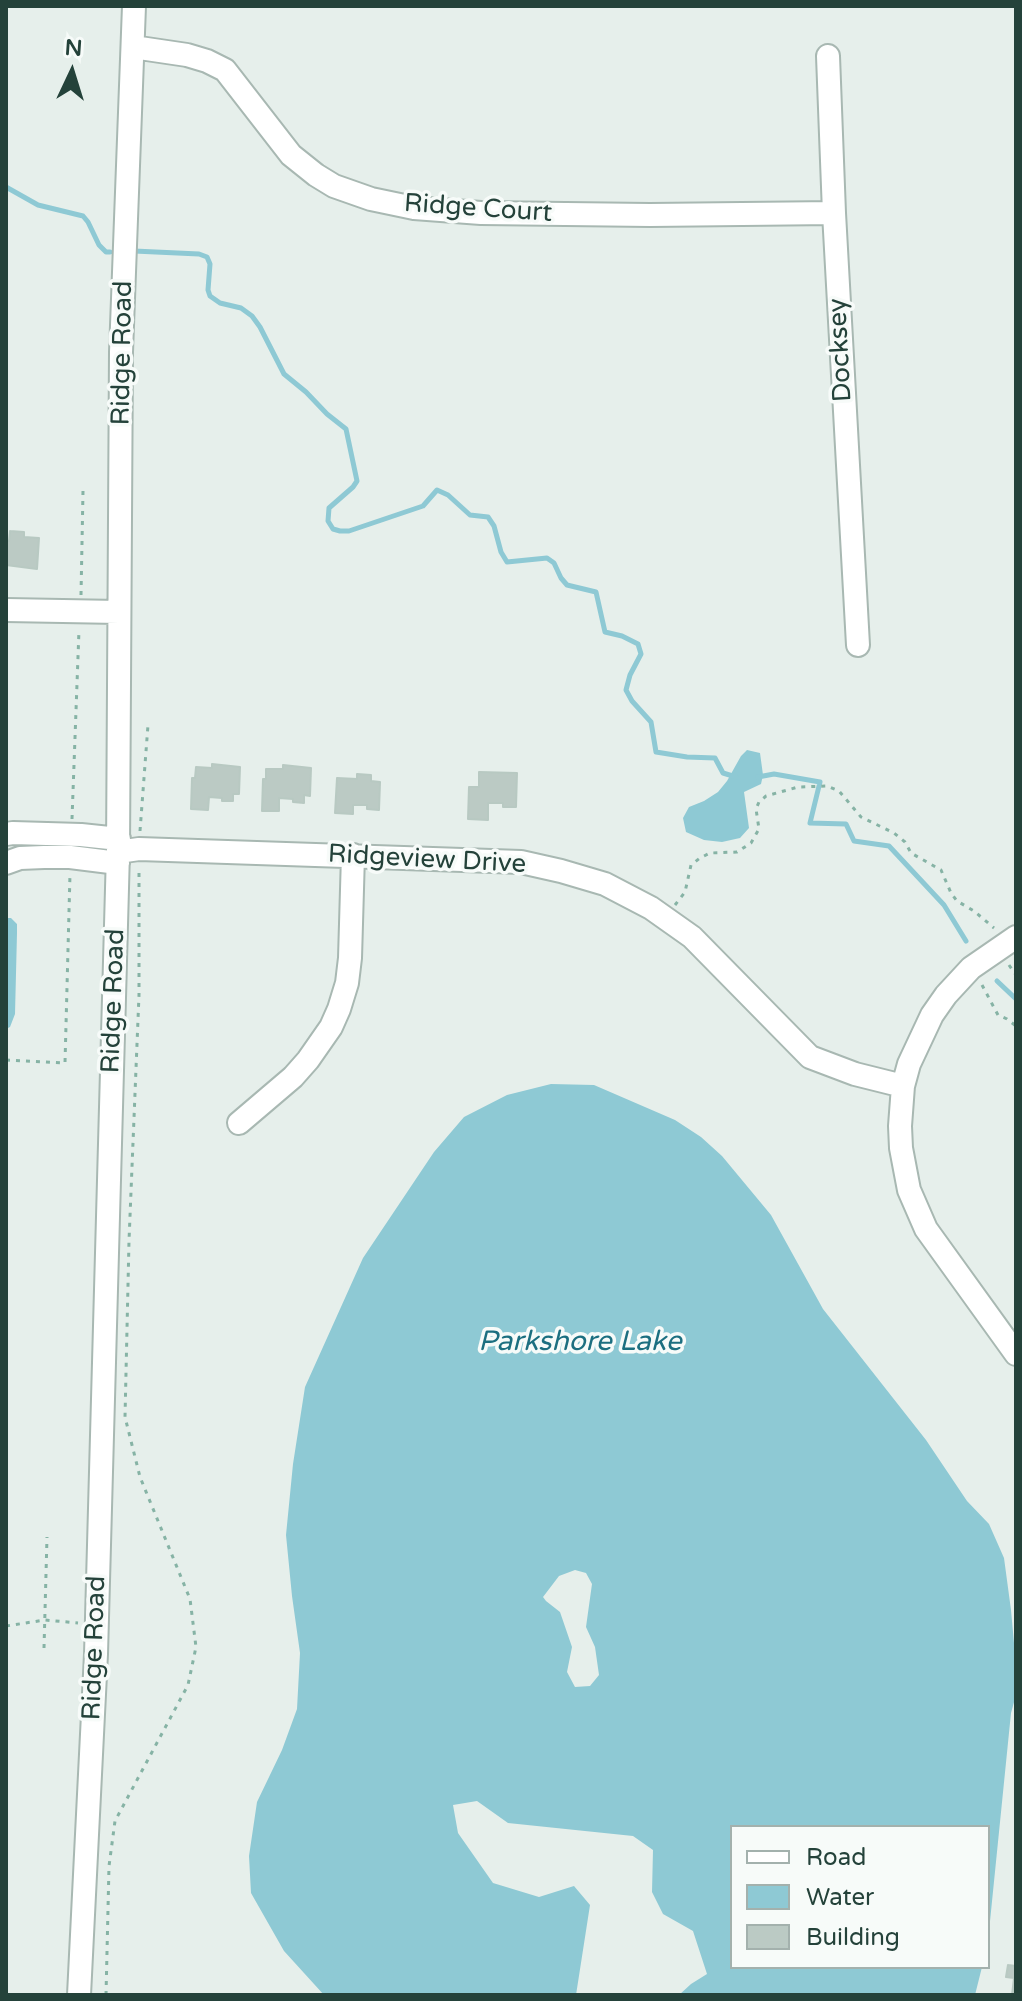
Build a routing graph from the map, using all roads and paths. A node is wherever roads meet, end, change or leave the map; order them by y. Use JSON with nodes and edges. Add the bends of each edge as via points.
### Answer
{"nodes":[{"id":1,"x":134,"y":6,"type":"edge"},
{"id":2,"x":133,"y":47,"type":"junction"},
{"id":3,"x":828,"y":56,"type":"dead end"},
{"id":4,"x":834,"y":213,"type":"junction"},
{"id":5,"x":83,"y":491,"type":"dead end"},
{"id":6,"x":6,"y":610,"type":"edge"},
{"id":7,"x":80,"y":611,"type":"junction"},
{"id":8,"x":119,"y":612,"type":"junction"},
{"id":9,"x":858,"y":645,"type":"dead end"},
{"id":10,"x":148,"y":725,"type":"dead end"},
{"id":11,"x":6,"y":834,"type":"edge"},
{"id":12,"x":71,"y":846,"type":"junction"},
{"id":13,"x":123,"y":851,"type":"junction"},
{"id":14,"x":353,"y":855,"type":"junction"},
{"id":15,"x":6,"y":863,"type":"edge"},
{"id":16,"x":665,"y":918,"type":"junction"},
{"id":17,"x":1010,"y":942,"type":"edge"},
{"id":18,"x":1016,"y":975,"type":"edge"},
{"id":19,"x":981,"y":983,"type":"dead end"},
{"id":20,"x":1016,"y":1026,"type":"edge"},
{"id":21,"x":6,"y":1060,"type":"edge"},
{"id":22,"x":903,"y":1086,"type":"junction"},
{"id":23,"x":239,"y":1123,"type":"dead end"},
{"id":24,"x":1016,"y":1354,"type":"edge"},
{"id":25,"x":47,"y":1537,"type":"dead end"},
{"id":26,"x":45,"y":1620,"type":"junction"},
{"id":27,"x":97,"y":1625,"type":"junction"},
{"id":28,"x":6,"y":1626,"type":"edge"},
{"id":29,"x":44,"y":1648,"type":"dead end"},
{"id":30,"x":79,"y":1995,"type":"edge"},
{"id":31,"x":106,"y":1995,"type":"edge"}],
"edges":[{"from":1,"to":2,"type":"street","name":"Ridge Road"},
{"from":2,"to":4,"type":"street","name":"Ridge Court","via":[[187,55],[225,70],[302,165],[334,186],[371,199],[468,212]]},
{"from":2,"to":8,"type":"street","name":"Ridge Road","via":[[121,352]]},
{"from":3,"to":4,"type":"street","name":"Docksey"},
{"from":4,"to":9,"type":"street","name":"Docksey"},
{"from":5,"to":7,"type":"path"},
{"from":6,"to":7,"type":"street"},
{"from":7,"to":8,"type":"street"},
{"from":7,"to":12,"type":"path"},
{"from":8,"to":13,"type":"street","name":"Ridge Road"},
{"from":10,"to":13,"type":"path"},
{"from":11,"to":12,"type":"street"},
{"from":12,"to":13,"type":"street","name":"Ridgeview Drive"},
{"from":12,"to":15,"type":"street"},
{"from":12,"to":21,"type":"path","via":[[65,1063]]},
{"from":13,"to":14,"type":"street","name":"Ridgeview Drive"},
{"from":13,"to":27,"type":"street","name":"Ridge Road"},
{"from":13,"to":31,"type":"path","via":[[139,995],[125,1417],[140,1477],[190,1599],[196,1647],[188,1685],[115,1821]]},
{"from":14,"to":16,"type":"street","name":"Ridgeview Drive","via":[[521,862],[605,884]]},
{"from":14,"to":23,"type":"street","via":[[350,958],[343,999],[308,1060]]},
{"from":16,"to":17,"type":"path","via":[[685,892],[691,865],[710,853],[737,852],[751,843],[759,829],[756,809],[766,796],[827,786],[839,791],[861,817],[894,833],[911,853],[941,870],[957,901]]},
{"from":16,"to":22,"type":"street","name":"Ridgeview Drive","via":[[692,937],[810,1057]]},
{"from":17,"to":18,"type":"path","via":[[1007,961]]},
{"from":17,"to":22,"type":"street","via":[[971,968],[939,1005],[919,1039]]},
{"from":19,"to":20,"type":"path","via":[[998,1015]]},
{"from":22,"to":24,"type":"street","via":[[901,1148],[916,1207],[947,1260]]},
{"from":25,"to":26,"type":"path"},
{"from":26,"to":27,"type":"path"},
{"from":26,"to":28,"type":"path"},
{"from":26,"to":29,"type":"path"},
{"from":27,"to":30,"type":"street","name":"Ridge Road"}]}
